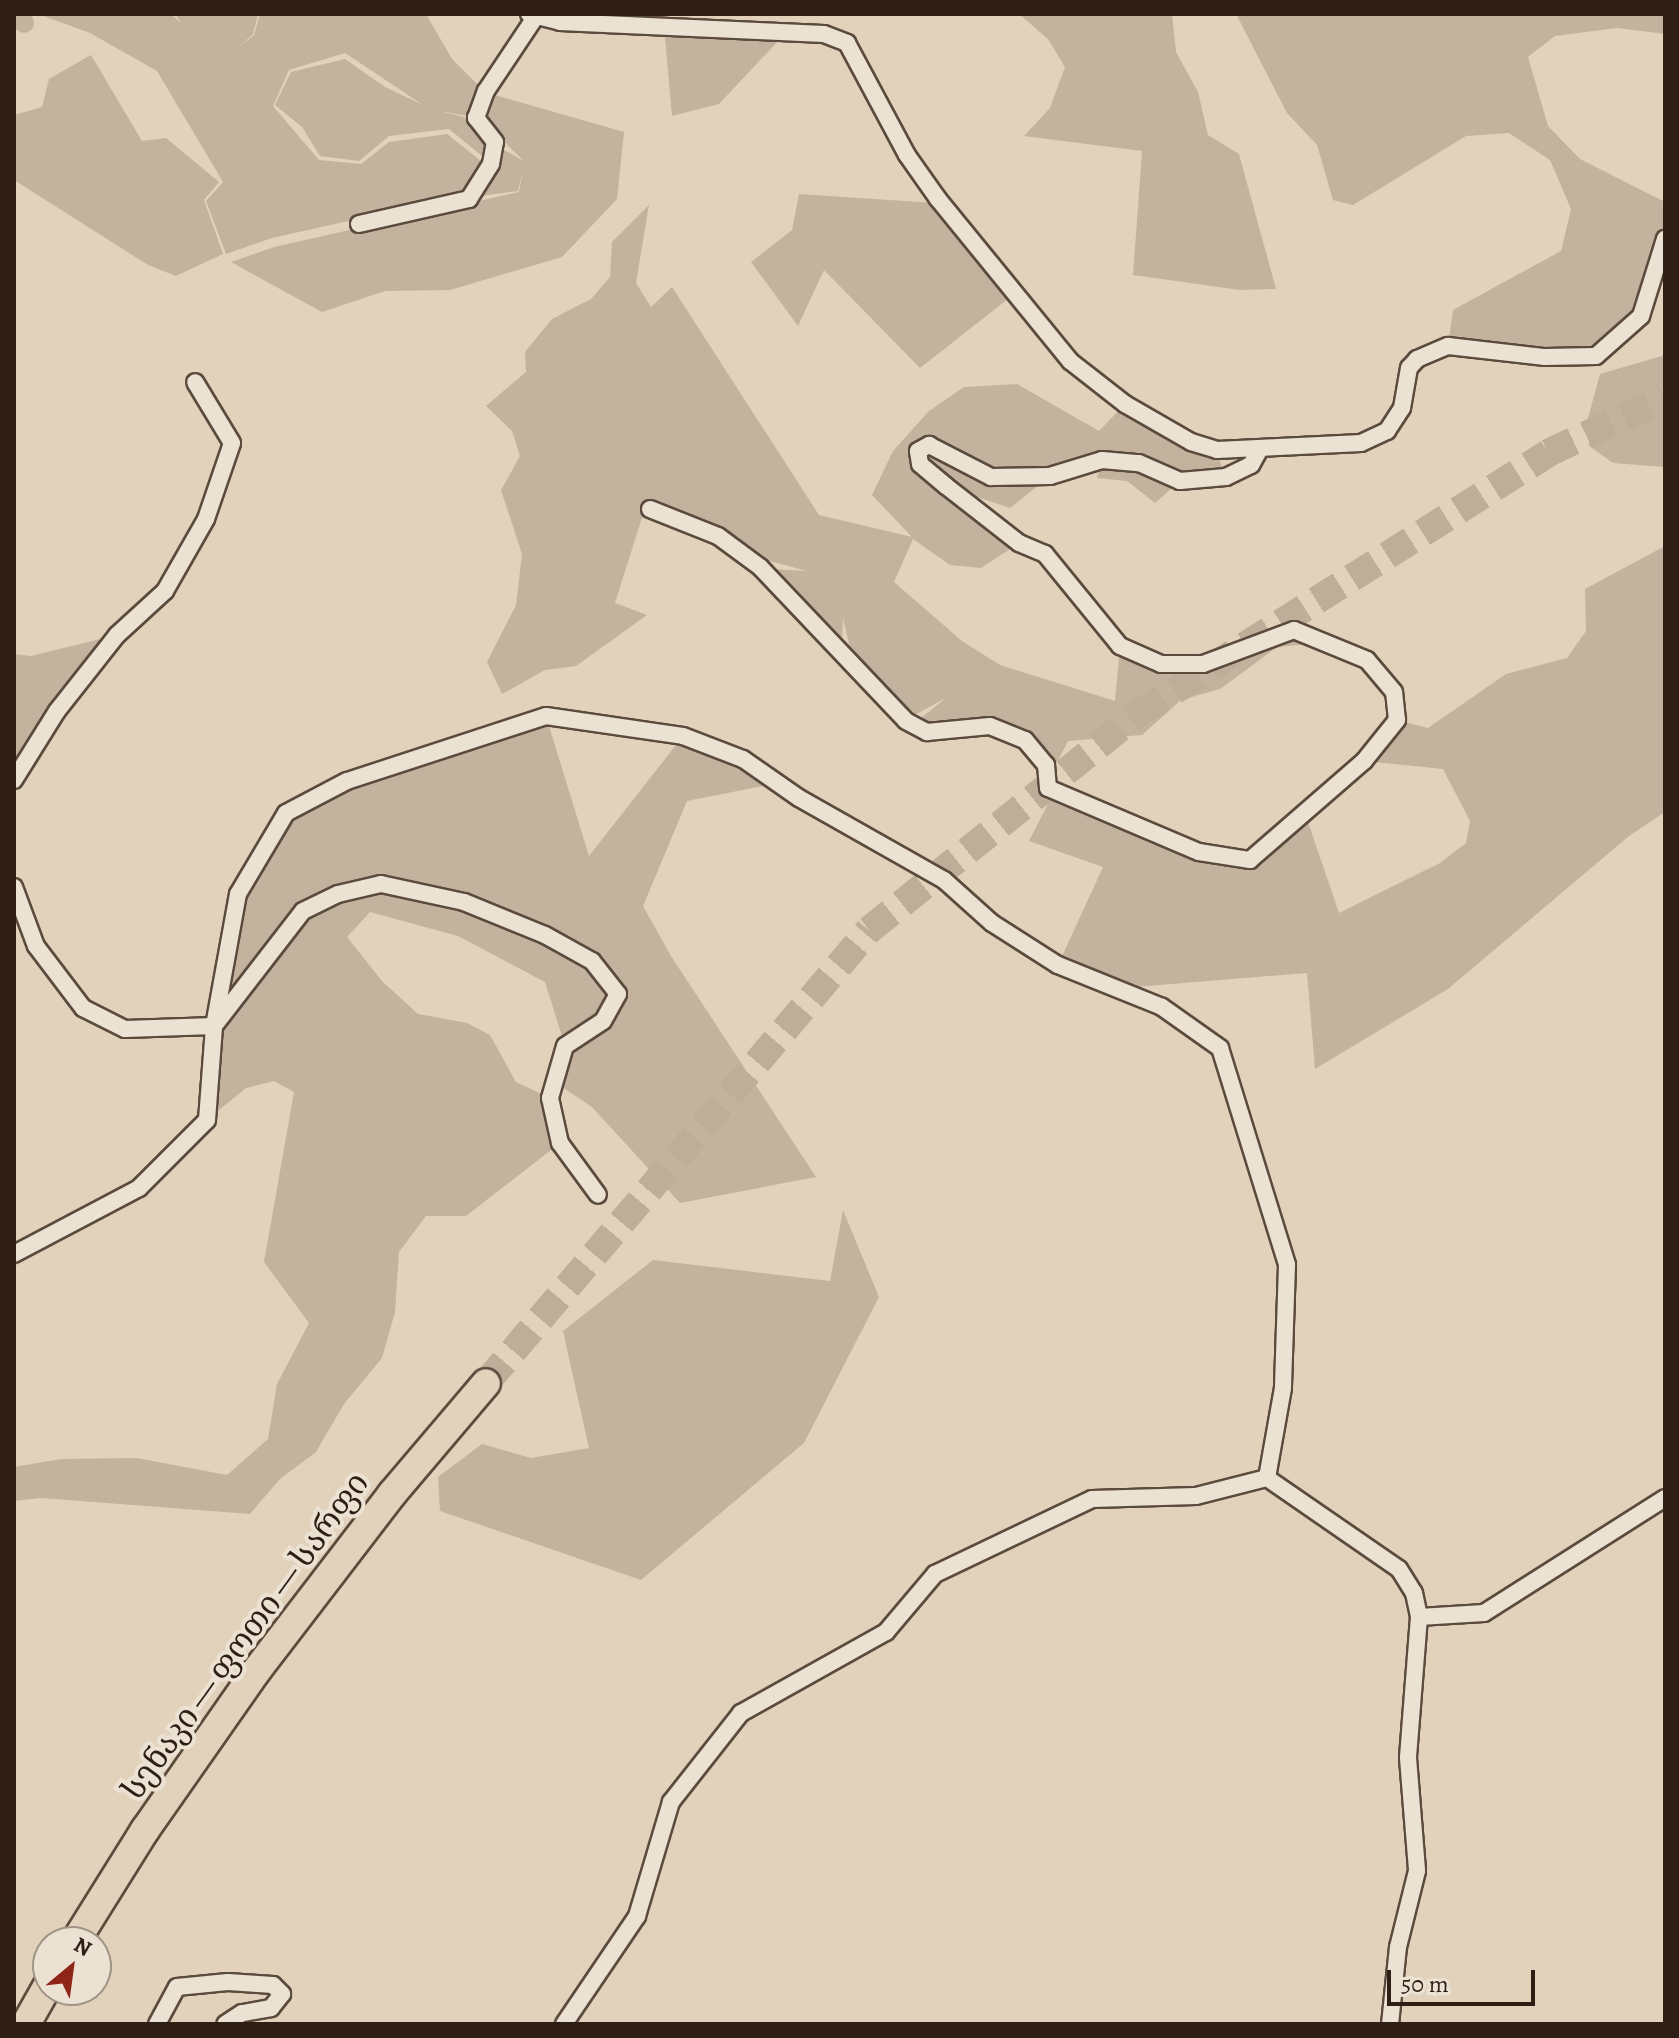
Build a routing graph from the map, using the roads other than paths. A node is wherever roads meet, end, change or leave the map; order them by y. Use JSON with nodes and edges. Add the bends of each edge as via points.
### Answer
{"nodes":[{"id":1,"x":531,"y":17,"type":"edge"},
{"id":2,"x":359,"y":224,"type":"dead end"},
{"id":3,"x":1665,"y":239,"type":"edge"},
{"id":4,"x":195,"y":382,"type":"dead end"},
{"id":5,"x":1260,"y":449,"type":"junction"},
{"id":6,"x":650,"y":509,"type":"dead end"},
{"id":7,"x":14,"y":780,"type":"edge"},
{"id":8,"x":14,"y":887,"type":"edge"},
{"id":9,"x":214,"y":1026,"type":"junction"},
{"id":10,"x":598,"y":1195,"type":"dead end"},
{"id":11,"x":14,"y":1254,"type":"edge"},
{"id":12,"x":486,"y":1383,"type":"tunnel mouth"},
{"id":13,"x":1267,"y":1478,"type":"junction"},
{"id":14,"x":1665,"y":1498,"type":"edge"},
{"id":15,"x":1419,"y":1617,"type":"junction"},
{"id":16,"x":85,"y":1926,"type":"edge"},
{"id":17,"x":36,"y":2006,"type":"edge"},
{"id":18,"x":26,"y":2024,"type":"edge"},
{"id":19,"x":157,"y":2024,"type":"edge"},
{"id":20,"x":225,"y":2024,"type":"edge"},
{"id":21,"x":564,"y":2024,"type":"edge"},
{"id":22,"x":1390,"y":2024,"type":"edge"}],
"edges":[{"from":1,"to":2,"type":"street","via":[[486,91],[476,118],[495,142],[491,164],[469,199]]},
{"from":1,"to":5,"type":"street","via":[[824,34],[847,43],[907,155],[1070,361],[1125,404],[1191,442],[1217,450]]},
{"from":3,"to":5,"type":"street","via":[[1641,316],[1596,356],[1439,349],[1409,368],[1402,408],[1387,431],[1361,443]]},
{"from":4,"to":7,"type":"street","via":[[232,443],[206,519],[165,591],[117,635],[57,711]]},
{"from":5,"to":6,"type":"street","via":[[1251,465],[1226,477],[1180,481],[1139,463],[1102,460],[1050,476],[991,477],[929,445],[918,451],[920,464],[946,486],[1019,543],[1045,554],[1120,646],[1161,664],[1203,664],[1294,630],[1367,660],[1394,692],[1397,720],[1364,761],[1250,860],[1199,852],[1048,788],[1046,765],[1025,740],[990,726],[927,732],[906,721],[760,567],[718,536]]},
{"from":8,"to":9,"type":"street","via":[[36,946],[83,1008],[125,1029]]},
{"from":9,"to":10,"type":"street","via":[[303,911],[338,894],[381,884],[464,902],[545,935],[592,961],[618,994],[603,1021],[565,1046],[550,1098],[560,1143]]},
{"from":9,"to":11,"type":"street","via":[[207,1120],[139,1188]]},
{"from":9,"to":13,"type":"street","via":[[238,894],[286,813],[347,781],[546,716],[683,736],[743,759],[799,798],[944,880],[992,923],[1058,965],[1162,1007],[1220,1048],[1287,1265],[1283,1388]]},
{"from":12,"to":16,"type":"highway","name":"სენაკი — ფოთი — სარფი","via":[[392,1494],[257,1670]]},
{"from":13,"to":15,"type":"street","via":[[1399,1569],[1414,1593]]},
{"from":13,"to":21,"type":"street","via":[[1196,1496],[1092,1499],[935,1574],[886,1632],[741,1713],[671,1802],[637,1916]]},
{"from":14,"to":15,"type":"street","via":[[1484,1613]]},
{"from":15,"to":22,"type":"street","via":[[1408,1758],[1417,1871],[1398,1947]]},
{"from":17,"to":18,"type":"highway"},
{"from":19,"to":20,"type":"street","via":[[177,1987],[273,1985],[282,1994],[271,2008],[242,2013]]}]}
